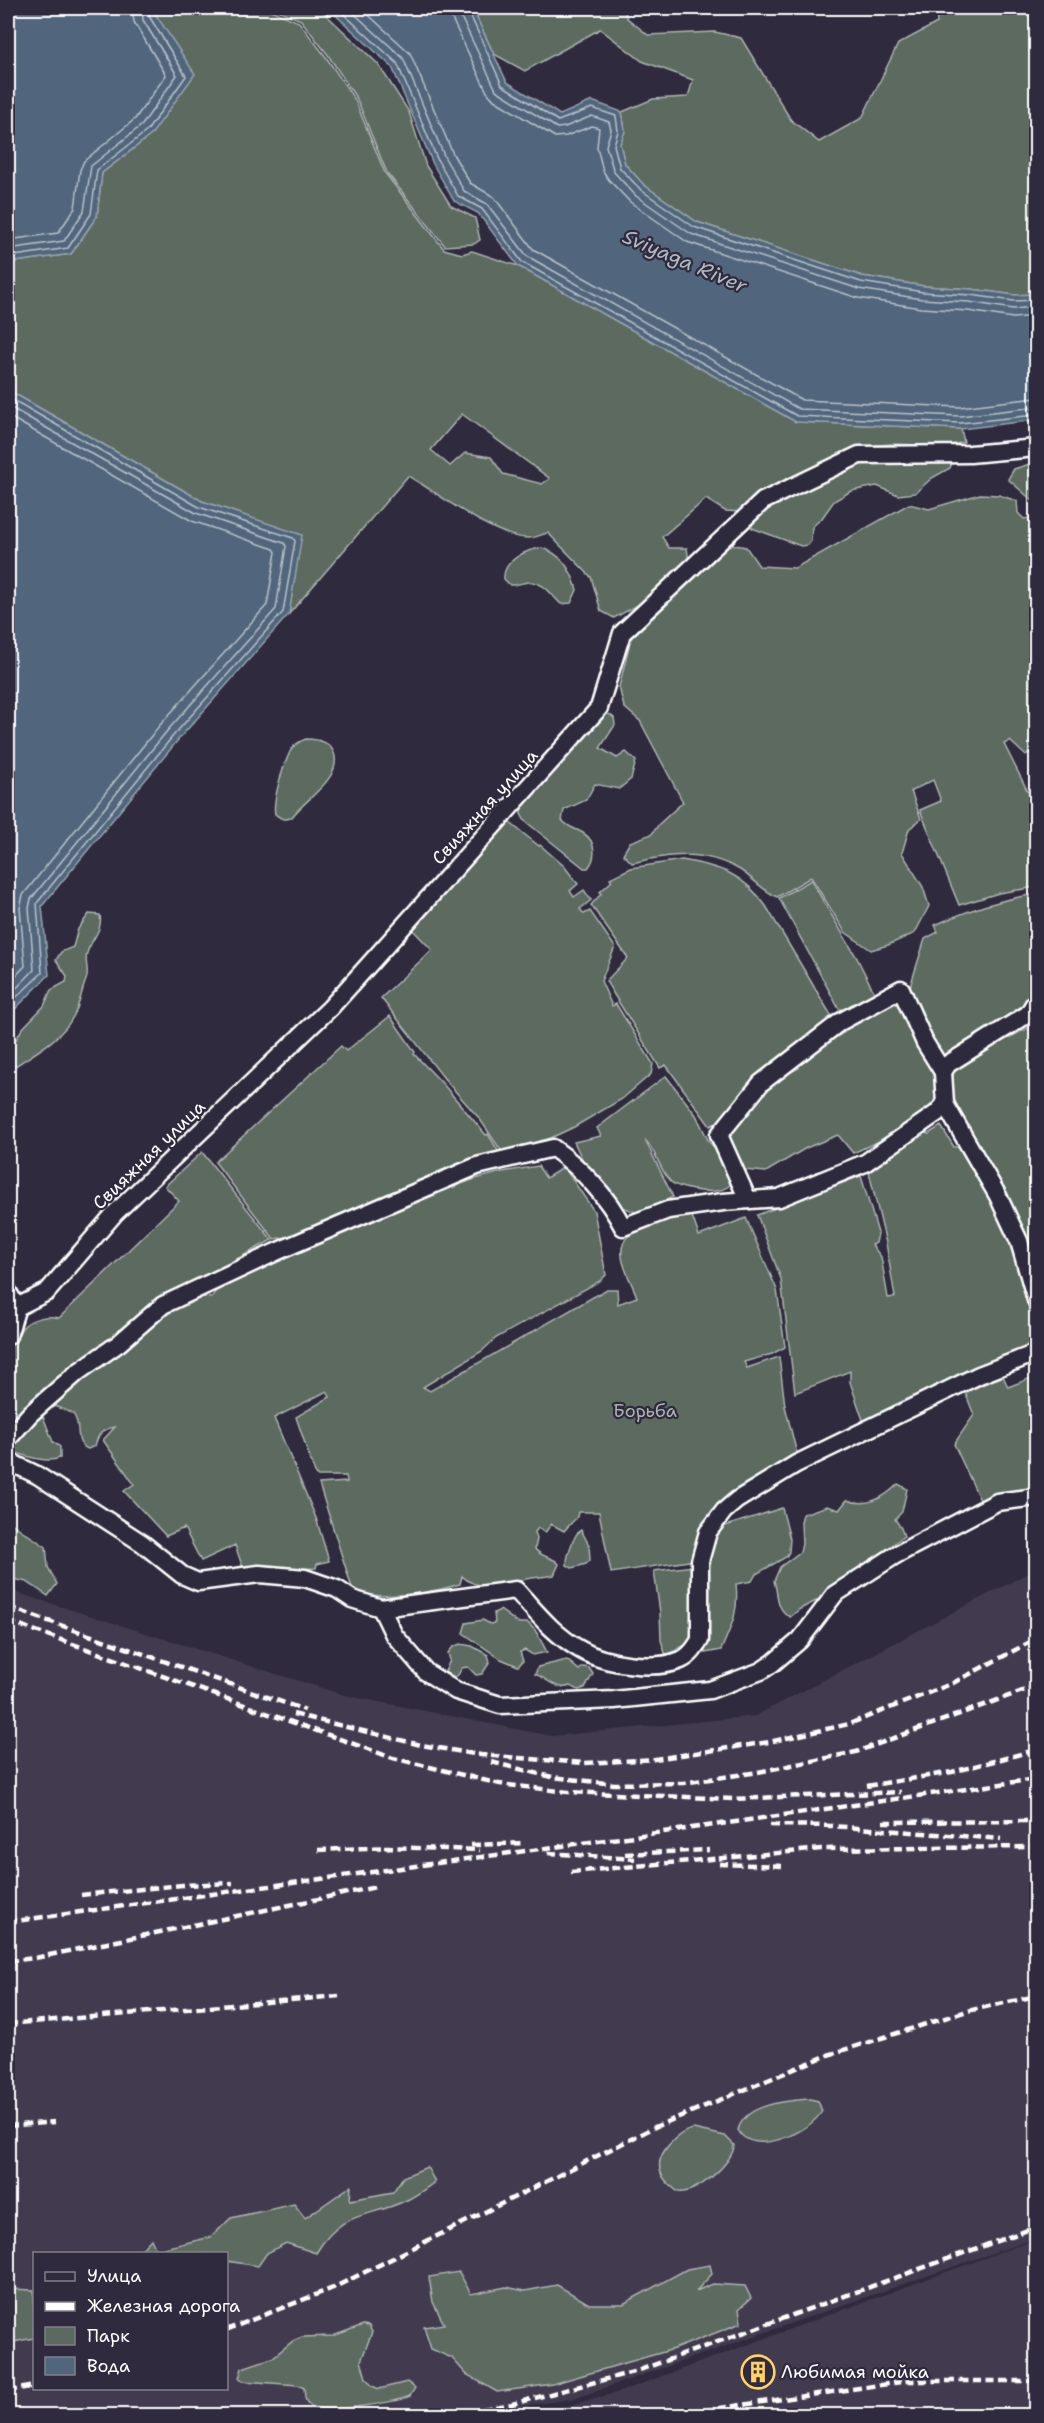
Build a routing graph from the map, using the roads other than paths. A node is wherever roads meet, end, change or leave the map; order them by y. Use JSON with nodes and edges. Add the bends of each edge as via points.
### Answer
{"nodes":[{"id":1,"x":1036,"y":448,"type":"edge"},
{"id":2,"x":1036,"y":1001,"type":"edge"},
{"id":3,"x":943,"y":1072,"type":"junction"},
{"id":4,"x":945,"y":1104,"type":"junction"},
{"id":5,"x":748,"y":1200,"type":"junction"},
{"id":6,"x":8,"y":1292,"type":"edge"},
{"id":7,"x":1036,"y":1300,"type":"edge"},
{"id":8,"x":17,"y":1307,"type":"junction"},
{"id":9,"x":8,"y":1336,"type":"edge"},
{"id":10,"x":1036,"y":1353,"type":"edge"},
{"id":11,"x":8,"y":1439,"type":"edge"},
{"id":12,"x":8,"y":1461,"type":"edge"},
{"id":13,"x":1036,"y":1497,"type":"edge"},
{"id":14,"x":381,"y":1608,"type":"junction"}],
"edges":[{"from":1,"to":8,"type":"street","name":"Свияжная улица","via":[[970,454],[859,454],[764,501],[622,633],[599,708],[330,1008],[115,1213],[47,1292]]},
{"from":2,"to":3,"type":"street","via":[[1028,1014],[953,1059]]},
{"from":3,"to":4,"type":"street"},
{"from":3,"to":5,"type":"street","via":[[901,989],[840,1022],[753,1090],[719,1135]]},
{"from":4,"to":5,"type":"street","via":[[938,1113],[865,1163],[779,1198]]},
{"from":4,"to":7,"type":"street","via":[[998,1196],[1018,1241]]},
{"from":5,"to":11,"type":"street","via":[[668,1210],[623,1227],[585,1177],[553,1148],[477,1166],[163,1305],[78,1372]]},
{"from":6,"to":8,"type":"street"},
{"from":8,"to":9,"type":"street"},
{"from":10,"to":14,"type":"street","via":[[979,1375],[805,1460],[724,1510],[708,1532],[700,1561],[700,1640],[694,1650],[679,1660],[638,1665],[582,1651],[551,1629],[516,1590]]},
{"from":12,"to":14,"type":"street","via":[[45,1481],[198,1582],[259,1574],[305,1578]]},
{"from":13,"to":14,"type":"street","via":[[997,1502],[894,1556],[835,1594],[800,1640],[773,1663],[710,1690],[614,1700],[500,1705],[456,1691],[426,1672],[394,1635]]}]}
